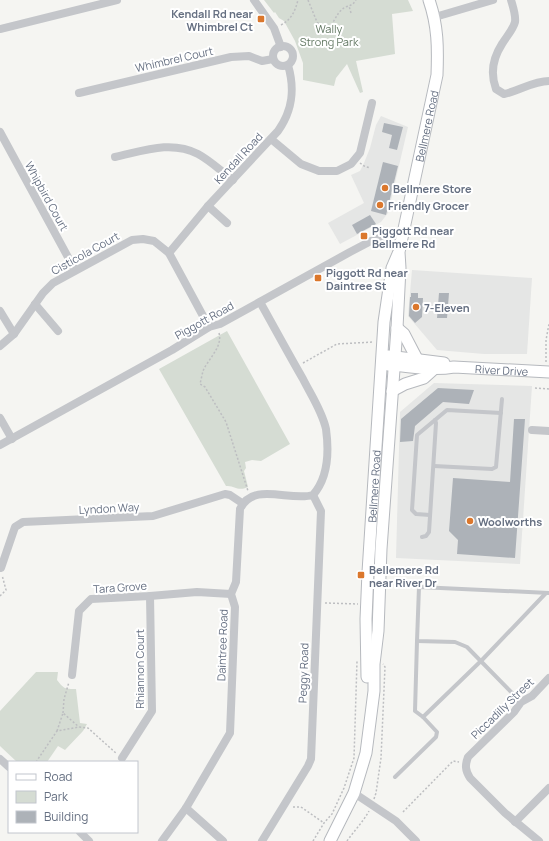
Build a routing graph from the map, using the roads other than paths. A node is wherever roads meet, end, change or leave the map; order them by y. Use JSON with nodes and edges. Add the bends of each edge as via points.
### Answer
{"nodes":[{"id":1,"x":116,"y":0,"type":"edge"},
{"id":2,"x":254,"y":0,"type":"edge"},
{"id":3,"x":429,"y":0,"type":"edge"},
{"id":4,"x":493,"y":0,"type":"edge"},
{"id":5,"x":511,"y":0,"type":"edge"},
{"id":6,"x":435,"y":17,"type":"junction"},
{"id":7,"x":0,"y":29,"type":"edge"},
{"id":8,"x":281,"y":47,"type":"junction"},
{"id":9,"x":273,"y":59,"type":"junction"},
{"id":10,"x":288,"y":65,"type":"junction"},
{"id":11,"x":549,"y":81,"type":"edge"},
{"id":12,"x":79,"y":93,"type":"dead end"},
{"id":13,"x":372,"y":103,"type":"dead end"},
{"id":14,"x":0,"y":132,"type":"edge"},
{"id":15,"x":271,"y":139,"type":"junction"},
{"id":16,"x":115,"y":157,"type":"dead end"},
{"id":17,"x":233,"y":180,"type":"junction"},
{"id":18,"x":208,"y":206,"type":"junction"},
{"id":19,"x":227,"y":223,"type":"dead end"},
{"id":20,"x":401,"y":240,"type":"junction"},
{"id":21,"x":399,"y":252,"type":"junction"},
{"id":22,"x":169,"y":253,"type":"junction"},
{"id":23,"x":75,"y":270,"type":"junction"},
{"id":24,"x":260,"y":302,"type":"junction"},
{"id":25,"x":35,"y":304,"type":"junction"},
{"id":26,"x":0,"y":311,"type":"edge"},
{"id":27,"x":212,"y":326,"type":"junction"},
{"id":28,"x":397,"y":328,"type":"junction"},
{"id":29,"x":58,"y":331,"type":"dead end"},
{"id":30,"x":14,"y":334,"type":"junction"},
{"id":31,"x":0,"y":346,"type":"edge"},
{"id":32,"x":417,"y":359,"type":"junction"},
{"id":33,"x":382,"y":360,"type":"junction"},
{"id":34,"x":394,"y":361,"type":"junction"},
{"id":35,"x":454,"y":367,"type":"junction"},
{"id":36,"x":548,"y":367,"type":"edge"},
{"id":37,"x":434,"y":369,"type":"junction"},
{"id":38,"x":392,"y":391,"type":"junction"},
{"id":39,"x":502,"y":399,"type":"dead end"},
{"id":40,"x":501,"y":413,"type":"junction"},
{"id":41,"x":0,"y":418,"type":"edge"},
{"id":42,"x":435,"y":420,"type":"junction"},
{"id":43,"x":532,"y":430,"type":"dead end"},
{"id":44,"x":549,"y":431,"type":"edge"},
{"id":45,"x":12,"y":439,"type":"junction"},
{"id":46,"x":0,"y":445,"type":"edge"},
{"id":47,"x":434,"y":466,"type":"junction"},
{"id":48,"x":313,"y":495,"type":"junction"},
{"id":49,"x":242,"y":503,"type":"junction"},
{"id":50,"x":430,"y":515,"type":"junction"},
{"id":51,"x":422,"y":537,"type":"dead end"},
{"id":52,"x":1,"y":568,"type":"road end"},
{"id":53,"x":547,"y":593,"type":"edge"},
{"id":54,"x":231,"y":594,"type":"junction"},
{"id":55,"x":150,"y":596,"type":"junction"},
{"id":56,"x":417,"y":641,"type":"junction"},
{"id":57,"x":482,"y":660,"type":"junction"},
{"id":58,"x":72,"y":674,"type":"road end"},
{"id":59,"x":549,"y":678,"type":"edge"},
{"id":60,"x":521,"y":702,"type":"junction"},
{"id":61,"x":422,"y":717,"type":"junction"},
{"id":62,"x":370,"y":722,"type":"junction"},
{"id":63,"x":122,"y":758,"type":"road end"},
{"id":64,"x":0,"y":759,"type":"edge"},
{"id":65,"x":8,"y":766,"type":"edge"},
{"id":66,"x":395,"y":776,"type":"dead end"},
{"id":67,"x":549,"y":788,"type":"edge"},
{"id":68,"x":354,"y":793,"type":"junction"},
{"id":69,"x":186,"y":808,"type":"junction"},
{"id":70,"x":515,"y":822,"type":"junction"},
{"id":71,"x":81,"y":833,"type":"edge"},
{"id":72,"x":89,"y":841,"type":"edge"},
{"id":73,"x":162,"y":841,"type":"edge"},
{"id":74,"x":223,"y":841,"type":"edge"},
{"id":75,"x":262,"y":841,"type":"edge"},
{"id":76,"x":330,"y":841,"type":"edge"},
{"id":77,"x":416,"y":841,"type":"edge"},
{"id":78,"x":538,"y":841,"type":"edge"}],
"edges":[{"from":1,"to":7,"type":"street"},
{"from":2,"to":8,"type":"street","via":[[274,28]]},
{"from":3,"to":6,"type":"street","name":"Bellmere Road"},
{"from":4,"to":6,"type":"street"},
{"from":5,"to":11,"type":"street","via":[[515,20],[493,64],[492,74],[496,89],[504,94]]},
{"from":6,"to":20,"type":"street","name":"Bellmere Road","via":[[438,45],[437,75]]},
{"from":8,"to":9,"type":"street","via":[[274,51]]},
{"from":8,"to":10,"type":"street","via":[[286,47],[292,53]]},
{"from":9,"to":10,"type":"street","via":[[278,65]]},
{"from":9,"to":12,"type":"street","name":"Whimbrel Court","via":[[262,61],[249,56],[231,57]]},
{"from":10,"to":15,"type":"street","name":"Kendall Road","via":[[292,84],[291,104],[284,122]]},
{"from":13,"to":15,"type":"street","via":[[360,153],[351,164],[336,171],[319,172],[301,164]]},
{"from":14,"to":23,"type":"street","name":"Whipbird Court"},
{"from":15,"to":17,"type":"street","name":"Kendall Road"},
{"from":16,"to":17,"type":"street","via":[[158,147],[179,148],[198,154]]},
{"from":17,"to":18,"type":"street","name":"Kendall Road"},
{"from":18,"to":19,"type":"street"},
{"from":18,"to":22,"type":"street","name":"Kendall Road"},
{"from":20,"to":21,"type":"street","name":"Bellmere Road"},
{"from":20,"to":24,"type":"street","name":"Piggott Road","via":[[380,238],[371,241]]},
{"from":21,"to":28,"type":"street","name":"Bellmere Road"},
{"from":21,"to":33,"type":"street","name":"Bellmere Road","via":[[392,268],[384,322]]},
{"from":22,"to":23,"type":"street","name":"Cisticola Court","via":[[154,241],[132,240]]},
{"from":22,"to":27,"type":"street","name":"Cisticola Court"},
{"from":23,"to":25,"type":"street","name":"Cisticola Court","via":[[53,283]]},
{"from":24,"to":27,"type":"street","name":"Piggott Road"},
{"from":24,"to":48,"type":"street","via":[[319,408],[326,428],[328,449],[325,470],[322,484]]},
{"from":25,"to":29,"type":"street"},
{"from":25,"to":30,"type":"street","name":"Cisticola Court"},
{"from":26,"to":30,"type":"street"},
{"from":27,"to":45,"type":"street","name":"Piggott Road"},
{"from":28,"to":32,"type":"street","via":[[404,334]]},
{"from":28,"to":34,"type":"street","name":"Bellmere Road"},
{"from":30,"to":31,"type":"street","name":"Cisticola Court"},
{"from":32,"to":34,"type":"street","name":"River Drive"},
{"from":32,"to":35,"type":"street","name":"River Drive","via":[[441,362]]},
{"from":33,"to":34,"type":"street","name":"River Drive"},
{"from":33,"to":62,"type":"street","name":"Bellmere Road","via":[[366,619]]},
{"from":34,"to":37,"type":"street","name":"River Drive"},
{"from":34,"to":38,"type":"street","name":"Bellmere Road"},
{"from":35,"to":36,"type":"street","name":"River Drive"},
{"from":35,"to":37,"type":"street","name":"River Drive"},
{"from":37,"to":38,"type":"street","via":[[424,378]]},
{"from":38,"to":62,"type":"street","name":"Bellmere Road"},
{"from":39,"to":40,"type":"lane"},
{"from":40,"to":42,"type":"lane","via":[[447,410]]},
{"from":40,"to":47,"type":"lane","via":[[497,464],[494,468]]},
{"from":41,"to":45,"type":"street"},
{"from":42,"to":47,"type":"lane"},
{"from":42,"to":50,"type":"lane","via":[[416,437],[413,512]]},
{"from":43,"to":44,"type":"street"},
{"from":45,"to":46,"type":"street","name":"Piggott Road"},
{"from":47,"to":50,"type":"lane"},
{"from":48,"to":49,"type":"street","via":[[302,498],[262,494],[251,496]]},
{"from":48,"to":75,"type":"street","name":"Peggy Road","via":[[321,511],[311,759]]},
{"from":49,"to":52,"type":"street","name":"Lyndon Way","via":[[225,494],[153,516],[23,522],[15,527]]},
{"from":49,"to":54,"type":"street","name":"Daintree Road","via":[[236,582]]},
{"from":50,"to":51,"type":"lane","via":[[429,532]]},
{"from":53,"to":56,"type":"lane","via":[[419,588]]},
{"from":53,"to":57,"type":"lane"},
{"from":54,"to":55,"type":"street","name":"Tara Grove","via":[[197,592]]},
{"from":54,"to":69,"type":"street","name":"Daintree Road","via":[[235,607],[230,733]]},
{"from":55,"to":58,"type":"street","name":"Tara Grove","via":[[91,599],[79,610]]},
{"from":55,"to":63,"type":"street","name":"Rhiannon Court","via":[[152,711]]},
{"from":56,"to":57,"type":"lane","via":[[455,642],[467,647]]},
{"from":56,"to":61,"type":"lane","via":[[415,711]]},
{"from":57,"to":60,"type":"lane"},
{"from":57,"to":61,"type":"lane"},
{"from":59,"to":60,"type":"street","name":"Piccadilly Street","via":[[532,696]]},
{"from":60,"to":70,"type":"street","name":"Piccadilly Street","via":[[514,712],[468,756],[465,764],[470,778]]},
{"from":61,"to":66,"type":"lane","via":[[437,732],[436,737]]},
{"from":62,"to":68,"type":"street","name":"Bellmere Road","via":[[366,753]]},
{"from":64,"to":65,"type":"street"},
{"from":67,"to":70,"type":"street"},
{"from":68,"to":76,"type":"street","name":"Bellmere Road"},
{"from":68,"to":77,"type":"street","via":[[396,821]]},
{"from":69,"to":73,"type":"street","name":"Daintree Road"},
{"from":69,"to":74,"type":"street"},
{"from":70,"to":78,"type":"street"},
{"from":71,"to":72,"type":"street"}]}
